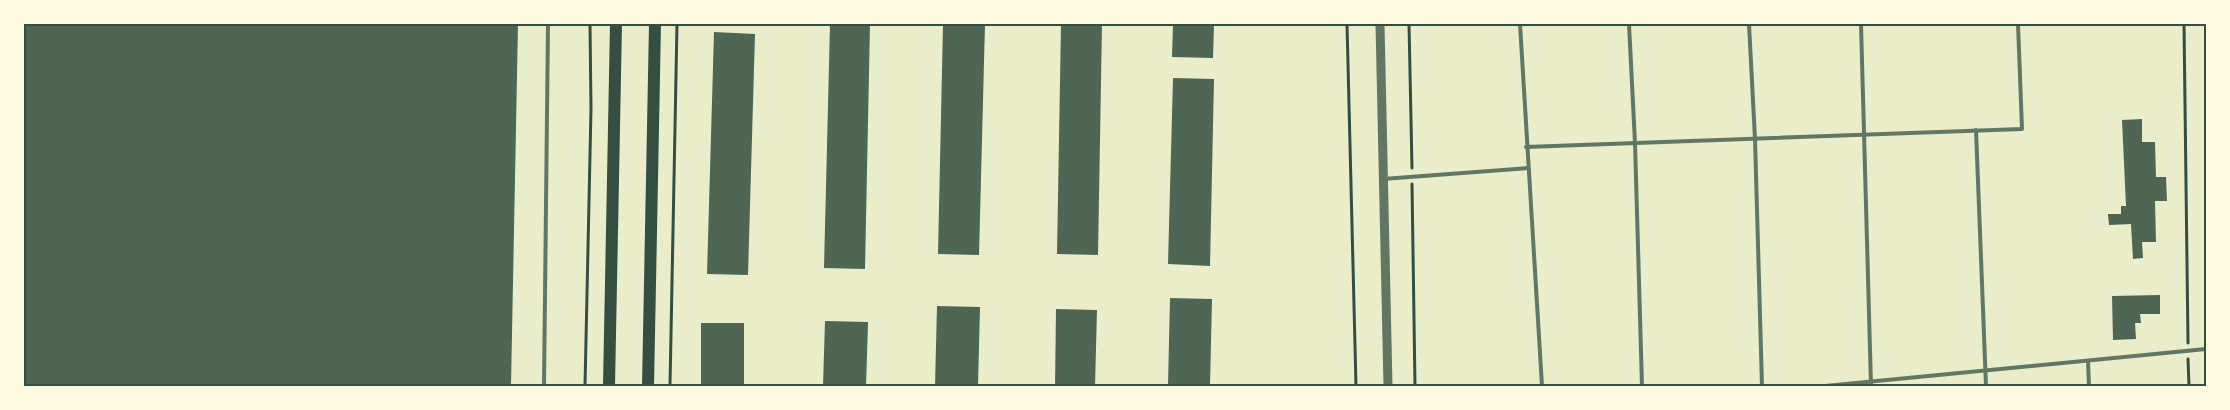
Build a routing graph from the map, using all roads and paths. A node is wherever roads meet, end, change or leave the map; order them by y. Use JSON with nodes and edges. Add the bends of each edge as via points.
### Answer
{"nodes":[{"id":1,"x":548,"y":24,"type":"edge"},
{"id":2,"x":590,"y":24,"type":"edge"},
{"id":3,"x":616,"y":24,"type":"edge"},
{"id":4,"x":655,"y":24,"type":"edge"},
{"id":5,"x":677,"y":24,"type":"edge"},
{"id":6,"x":1347,"y":24,"type":"edge"},
{"id":7,"x":1380,"y":24,"type":"edge"},
{"id":8,"x":1409,"y":24,"type":"edge"},
{"id":9,"x":1520,"y":24,"type":"edge"},
{"id":10,"x":1629,"y":24,"type":"edge"},
{"id":11,"x":1749,"y":24,"type":"edge"},
{"id":12,"x":1861,"y":24,"type":"edge"},
{"id":13,"x":2018,"y":24,"type":"edge"},
{"id":14,"x":2089,"y":24,"type":"edge"},
{"id":15,"x":2103,"y":24,"type":"edge"},
{"id":16,"x":2184,"y":24,"type":"edge"},
{"id":17,"x":1976,"y":130,"type":"junction"},
{"id":18,"x":1865,"y":135,"type":"junction"},
{"id":19,"x":1755,"y":139,"type":"junction"},
{"id":20,"x":1635,"y":143,"type":"junction"},
{"id":21,"x":1526,"y":147,"type":"junction"},
{"id":22,"x":1528,"y":168,"type":"junction"},
{"id":23,"x":1412,"y":177,"type":"junction"},
{"id":24,"x":1383,"y":180,"type":"junction"},
{"id":25,"x":2206,"y":349,"type":"edge"},
{"id":26,"x":2188,"y":351,"type":"junction"},
{"id":27,"x":2088,"y":360,"type":"junction"},
{"id":28,"x":1985,"y":371,"type":"junction"},
{"id":29,"x":1871,"y":384,"type":"edge"},
{"id":30,"x":544,"y":386,"type":"edge"},
{"id":31,"x":585,"y":386,"type":"edge"},
{"id":32,"x":608,"y":386,"type":"edge"},
{"id":33,"x":648,"y":386,"type":"edge"},
{"id":34,"x":670,"y":386,"type":"edge"},
{"id":35,"x":1356,"y":386,"type":"edge"},
{"id":36,"x":1388,"y":386,"type":"edge"},
{"id":37,"x":1415,"y":386,"type":"edge"},
{"id":38,"x":1542,"y":386,"type":"edge"},
{"id":39,"x":1642,"y":386,"type":"edge"},
{"id":40,"x":1762,"y":386,"type":"edge"},
{"id":41,"x":1825,"y":386,"type":"edge"},
{"id":42,"x":1986,"y":386,"type":"edge"},
{"id":43,"x":2089,"y":386,"type":"edge"},
{"id":44,"x":2189,"y":386,"type":"edge"}],
"edges":[{"from":1,"to":30,"type":"lane"},
{"from":2,"to":31,"type":"path"},
{"from":3,"to":32,"type":"main road"},
{"from":4,"to":33,"type":"main road"},
{"from":5,"to":34,"type":"path"},
{"from":6,"to":35,"type":"path"},
{"from":7,"to":24,"type":"street"},
{"from":8,"to":23,"type":"path"},
{"from":9,"to":21,"type":"lane"},
{"from":10,"to":20,"type":"lane"},
{"from":11,"to":19,"type":"lane"},
{"from":12,"to":18,"type":"lane"},
{"from":13,"to":17,"type":"lane","via":[[2022,129]]},
{"from":14,"to":15,"type":"lane"},
{"from":16,"to":26,"type":"path"},
{"from":17,"to":18,"type":"lane"},
{"from":17,"to":28,"type":"lane"},
{"from":18,"to":19,"type":"lane"},
{"from":18,"to":29,"type":"lane"},
{"from":19,"to":20,"type":"lane"},
{"from":19,"to":40,"type":"lane"},
{"from":20,"to":21,"type":"lane"},
{"from":20,"to":39,"type":"lane"},
{"from":21,"to":22,"type":"lane"},
{"from":22,"to":23,"type":"lane"},
{"from":22,"to":38,"type":"lane"},
{"from":23,"to":24,"type":"lane"},
{"from":23,"to":37,"type":"path"},
{"from":24,"to":36,"type":"street"},
{"from":25,"to":26,"type":"lane"},
{"from":26,"to":27,"type":"lane"},
{"from":26,"to":44,"type":"path"},
{"from":27,"to":28,"type":"lane"},
{"from":27,"to":43,"type":"lane"},
{"from":28,"to":29,"type":"lane"},
{"from":28,"to":42,"type":"lane"},
{"from":29,"to":41,"type":"lane"}]}
